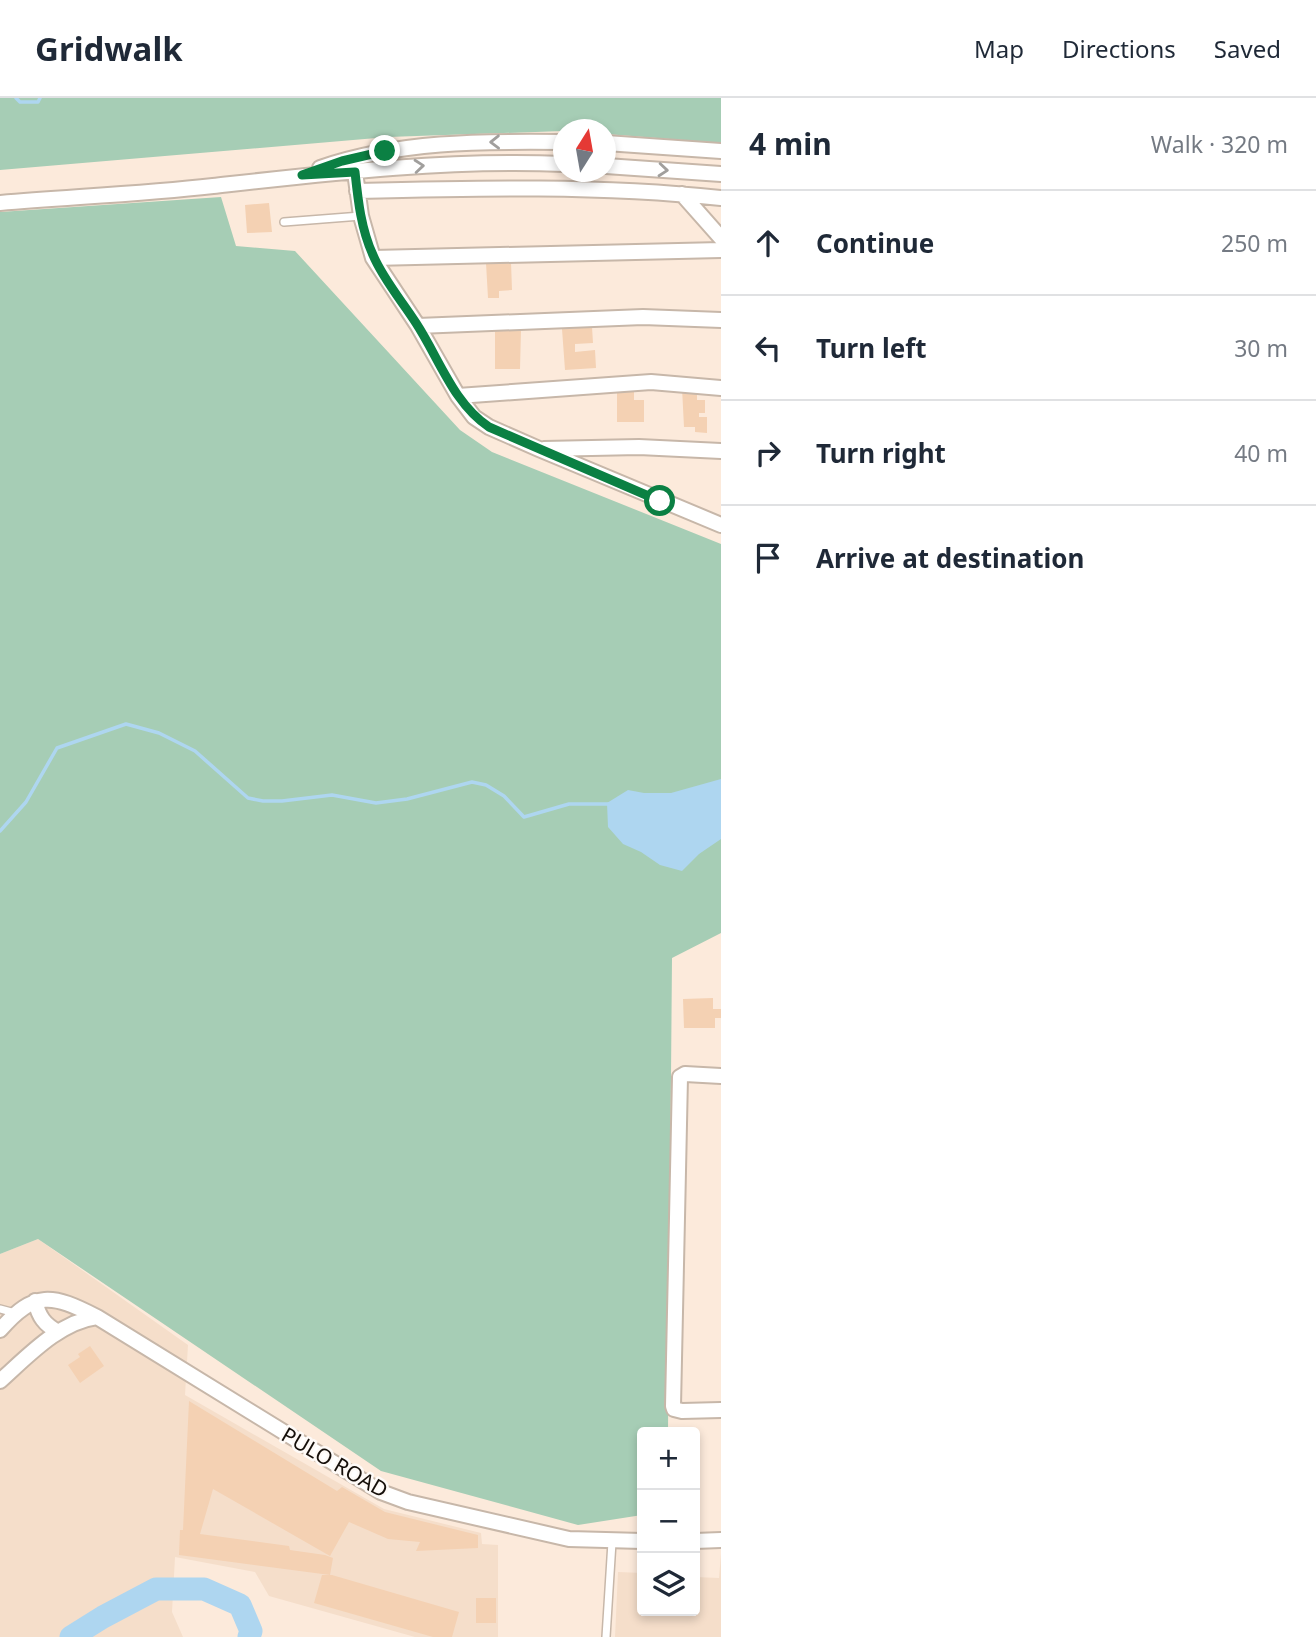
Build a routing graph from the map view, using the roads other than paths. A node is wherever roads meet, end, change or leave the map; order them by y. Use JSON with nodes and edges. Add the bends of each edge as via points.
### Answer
{"nodes":[{"id":1,"x":553,"y":142,"type":"edge"},
{"id":2,"x":616,"y":144,"type":"edge"},
{"id":3,"x":695,"y":149,"type":"junction"},
{"id":4,"x":721,"y":151,"type":"edge"},
{"id":5,"x":553,"y":164,"type":"edge"},
{"id":6,"x":616,"y":167,"type":"edge"},
{"id":7,"x":355,"y":172,"type":"junction"},
{"id":8,"x":691,"y":172,"type":"junction"},
{"id":9,"x":721,"y":174,"type":"edge"},
{"id":10,"x":302,"y":175,"type":"junction"},
{"id":11,"x":357,"y":191,"type":"junction"},
{"id":12,"x":682,"y":194,"type":"junction"},
{"id":13,"x":721,"y":198,"type":"edge"},
{"id":14,"x":0,"y":203,"type":"edge"},
{"id":15,"x":361,"y":216,"type":"junction"},
{"id":16,"x":284,"y":222,"type":"dead end"},
{"id":17,"x":721,"y":239,"type":"edge"},
{"id":18,"x":721,"y":250,"type":"edge"},
{"id":19,"x":373,"y":258,"type":"junction"},
{"id":20,"x":721,"y":320,"type":"edge"},
{"id":21,"x":418,"y":326,"type":"junction"},
{"id":22,"x":721,"y":388,"type":"edge"},
{"id":23,"x":458,"y":396,"type":"junction"},
{"id":24,"x":539,"y":449,"type":"junction"},
{"id":25,"x":721,"y":451,"type":"edge"},
{"id":26,"x":721,"y":525,"type":"edge"},
{"id":27,"x":721,"y":1076,"type":"edge"},
{"id":28,"x":35,"y":1301,"type":"junction"},
{"id":29,"x":0,"y":1309,"type":"edge"},
{"id":30,"x":15,"y":1313,"type":"junction"},
{"id":31,"x":97,"y":1317,"type":"junction"},
{"id":32,"x":0,"y":1330,"type":"edge"},
{"id":33,"x":58,"y":1332,"type":"junction"},
{"id":34,"x":1,"y":1379,"type":"edge"},
{"id":35,"x":721,"y":1410,"type":"edge"},
{"id":36,"x":637,"y":1541,"type":"edge"},
{"id":37,"x":700,"y":1541,"type":"edge"},
{"id":38,"x":721,"y":1541,"type":"edge"},
{"id":39,"x":612,"y":1542,"type":"junction"},
{"id":40,"x":606,"y":1637,"type":"edge"}],
"edges":[{"from":1,"to":10,"type":"street","one_way":true,"via":[[427,145],[342,161]]},
{"from":2,"to":3,"type":"street"},
{"from":3,"to":4,"type":"street"},
{"from":3,"to":8,"type":"street"},
{"from":7,"to":5,"type":"street","one_way":true,"via":[[502,162]]},
{"from":6,"to":8,"type":"street","one_way":true},
{"from":7,"to":10,"type":"street"},
{"from":7,"to":11,"type":"street"},
{"from":8,"to":9,"type":"street"},
{"from":10,"to":14,"type":"street"},
{"from":11,"to":12,"type":"street","via":[[519,188]]},
{"from":11,"to":15,"type":"street"},
{"from":12,"to":13,"type":"street"},
{"from":12,"to":17,"type":"street"},
{"from":15,"to":16,"type":"lane"},
{"from":15,"to":19,"type":"street"},
{"from":18,"to":19,"type":"street"},
{"from":19,"to":21,"type":"street"},
{"from":20,"to":21,"type":"street","via":[[643,317]]},
{"from":21,"to":23,"type":"street"},
{"from":22,"to":23,"type":"street","via":[[651,382]]},
{"from":23,"to":24,"type":"street","via":[[474,417],[489,427]]},
{"from":24,"to":25,"type":"street"},
{"from":24,"to":26,"type":"street"},
{"from":27,"to":35,"type":"street","via":[[685,1073],[680,1077],[673,1406],[682,1411]]},
{"from":28,"to":30,"type":"street"},
{"from":28,"to":31,"type":"street","name":"PULO ROAD","via":[[69,1303]]},
{"from":28,"to":33,"type":"street","via":[[38,1315]]},
{"from":29,"to":30,"type":"lane"},
{"from":30,"to":32,"type":"street"},
{"from":31,"to":33,"type":"street","via":[[80,1319]]},
{"from":31,"to":39,"type":"street","name":"PULO ROAD","via":[[381,1492],[569,1539]]},
{"from":33,"to":34,"type":"street"},
{"from":36,"to":39,"type":"street","name":"PULO ROAD"},
{"from":37,"to":38,"type":"street"},
{"from":39,"to":40,"type":"lane"}]}
